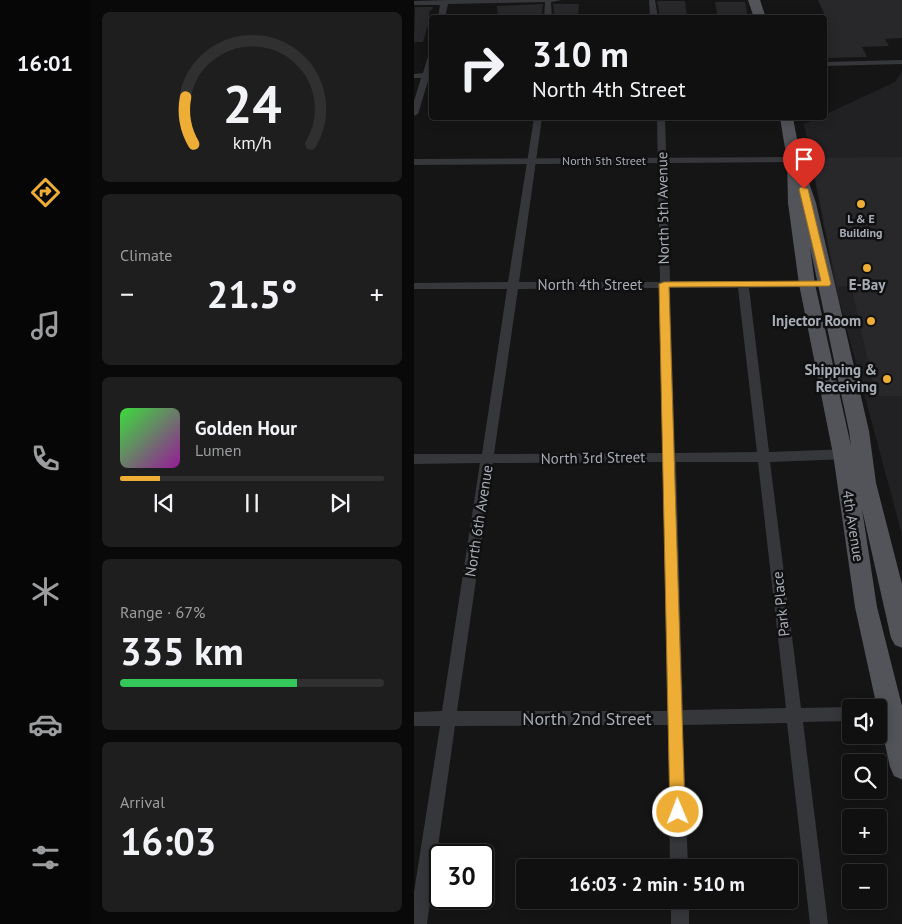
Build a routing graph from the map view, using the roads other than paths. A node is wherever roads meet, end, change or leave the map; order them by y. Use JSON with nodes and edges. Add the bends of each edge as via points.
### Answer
{"nodes":[{"id":1,"x":548,"y":0,"type":"edge"},
{"id":2,"x":559,"y":0,"type":"edge"},
{"id":3,"x":652,"y":0,"type":"edge"},
{"id":4,"x":754,"y":0,"type":"edge"},
{"id":5,"x":445,"y":1,"type":"edge"},
{"id":6,"x":414,"y":3,"type":"edge"},
{"id":7,"x":442,"y":15,"type":"edge"},
{"id":8,"x":548,"y":15,"type":"edge"},
{"id":9,"x":654,"y":15,"type":"edge"},
{"id":10,"x":759,"y":15,"type":"edge"},
{"id":11,"x":902,"y":62,"type":"edge"},
{"id":12,"x":827,"y":64,"type":"edge"},
{"id":13,"x":429,"y":75,"type":"edge"},
{"id":14,"x":414,"y":76,"type":"edge"},
{"id":15,"x":414,"y":114,"type":"edge"},
{"id":16,"x":538,"y":120,"type":"edge"},
{"id":17,"x":661,"y":120,"type":"edge"},
{"id":18,"x":786,"y":120,"type":"edge"},
{"id":19,"x":794,"y":160,"type":"junction"},
{"id":20,"x":662,"y":161,"type":"junction"},
{"id":21,"x":414,"y":162,"type":"edge"},
{"id":22,"x":531,"y":162,"type":"junction"},
{"id":23,"x":664,"y":284,"type":"junction"},
{"id":24,"x":743,"y":284,"type":"junction"},
{"id":25,"x":817,"y":284,"type":"junction"},
{"id":26,"x":414,"y":286,"type":"edge"},
{"id":27,"x":513,"y":286,"type":"junction"},
{"id":28,"x":852,"y":454,"type":"junction"},
{"id":29,"x":670,"y":457,"type":"junction"},
{"id":30,"x":764,"y":457,"type":"junction"},
{"id":31,"x":488,"y":458,"type":"junction"},
{"id":32,"x":414,"y":459,"type":"edge"},
{"id":33,"x":902,"y":638,"type":"edge"},
{"id":34,"x":890,"y":713,"type":"edge"},
{"id":35,"x":842,"y":714,"type":"edge"},
{"id":36,"x":793,"y":716,"type":"junction"},
{"id":37,"x":676,"y":718,"type":"junction"},
{"id":38,"x":414,"y":719,"type":"edge"},
{"id":39,"x":448,"y":719,"type":"junction"},
{"id":40,"x":902,"y":767,"type":"edge"},
{"id":41,"x":679,"y":859,"type":"edge"},
{"id":42,"x":680,"y":909,"type":"edge"},
{"id":43,"x":418,"y":924,"type":"edge"},
{"id":44,"x":680,"y":924,"type":"edge"},
{"id":45,"x":819,"y":924,"type":"edge"}],
"edges":[{"from":1,"to":2,"type":"street"},
{"from":1,"to":5,"type":"street"},
{"from":1,"to":8,"type":"street"},
{"from":3,"to":9,"type":"street"},
{"from":4,"to":10,"type":"main road"},
{"from":5,"to":6,"type":"street"},
{"from":5,"to":7,"type":"street"},
{"from":11,"to":12,"type":"street"},
{"from":13,"to":14,"type":"street"},
{"from":13,"to":15,"type":"street"},
{"from":16,"to":22,"type":"street","name":"North 6th Avenue"},
{"from":17,"to":20,"type":"street","name":"North 5th Avenue"},
{"from":18,"to":19,"type":"main road","name":"4th Avenue"},
{"from":19,"to":20,"type":"street","name":"North 5th Street"},
{"from":19,"to":25,"type":"main road","name":"4th Avenue","via":[[797,211]]},
{"from":20,"to":22,"type":"street","name":"North 5th Street"},
{"from":20,"to":23,"type":"street","name":"North 5th Avenue"},
{"from":21,"to":22,"type":"street","name":"North 5th Street"},
{"from":22,"to":27,"type":"street","name":"North 6th Avenue"},
{"from":23,"to":24,"type":"street","name":"North 4th Street"},
{"from":23,"to":27,"type":"street","name":"North 4th Street"},
{"from":23,"to":29,"type":"street","name":"North 5th Avenue"},
{"from":24,"to":25,"type":"street","name":"North 4th Street"},
{"from":24,"to":30,"type":"street","name":"Park Place"},
{"from":25,"to":28,"type":"main road","name":"4th Avenue"},
{"from":26,"to":27,"type":"street","name":"North 4th Street"},
{"from":27,"to":31,"type":"street","name":"North 6th Avenue"},
{"from":28,"to":30,"type":"street","name":"North 3rd Street"},
{"from":28,"to":33,"type":"main road","name":"4th Avenue","via":[[866,483]]},
{"from":28,"to":34,"type":"main road","name":"4th Avenue","via":[[866,608]]},
{"from":29,"to":30,"type":"street","name":"North 3rd Street"},
{"from":29,"to":31,"type":"street","name":"North 3rd Street"},
{"from":29,"to":37,"type":"street","name":"North 5th Avenue"},
{"from":30,"to":36,"type":"street","name":"Park Place"},
{"from":31,"to":32,"type":"street","name":"North 3rd Street"},
{"from":31,"to":39,"type":"street","name":"North 6th Avenue"},
{"from":34,"to":40,"type":"main road","name":"4th Avenue"},
{"from":35,"to":36,"type":"street","name":"North 2nd Street"},
{"from":36,"to":37,"type":"street","name":"North 2nd Street"},
{"from":36,"to":45,"type":"street","name":"Park Place"},
{"from":37,"to":39,"type":"street","name":"North 2nd Street"},
{"from":37,"to":41,"type":"street","name":"North 5th Avenue"},
{"from":38,"to":39,"type":"street","name":"North 2nd Street"},
{"from":39,"to":43,"type":"street","name":"North 6th Avenue"},
{"from":42,"to":44,"type":"street"}]}
